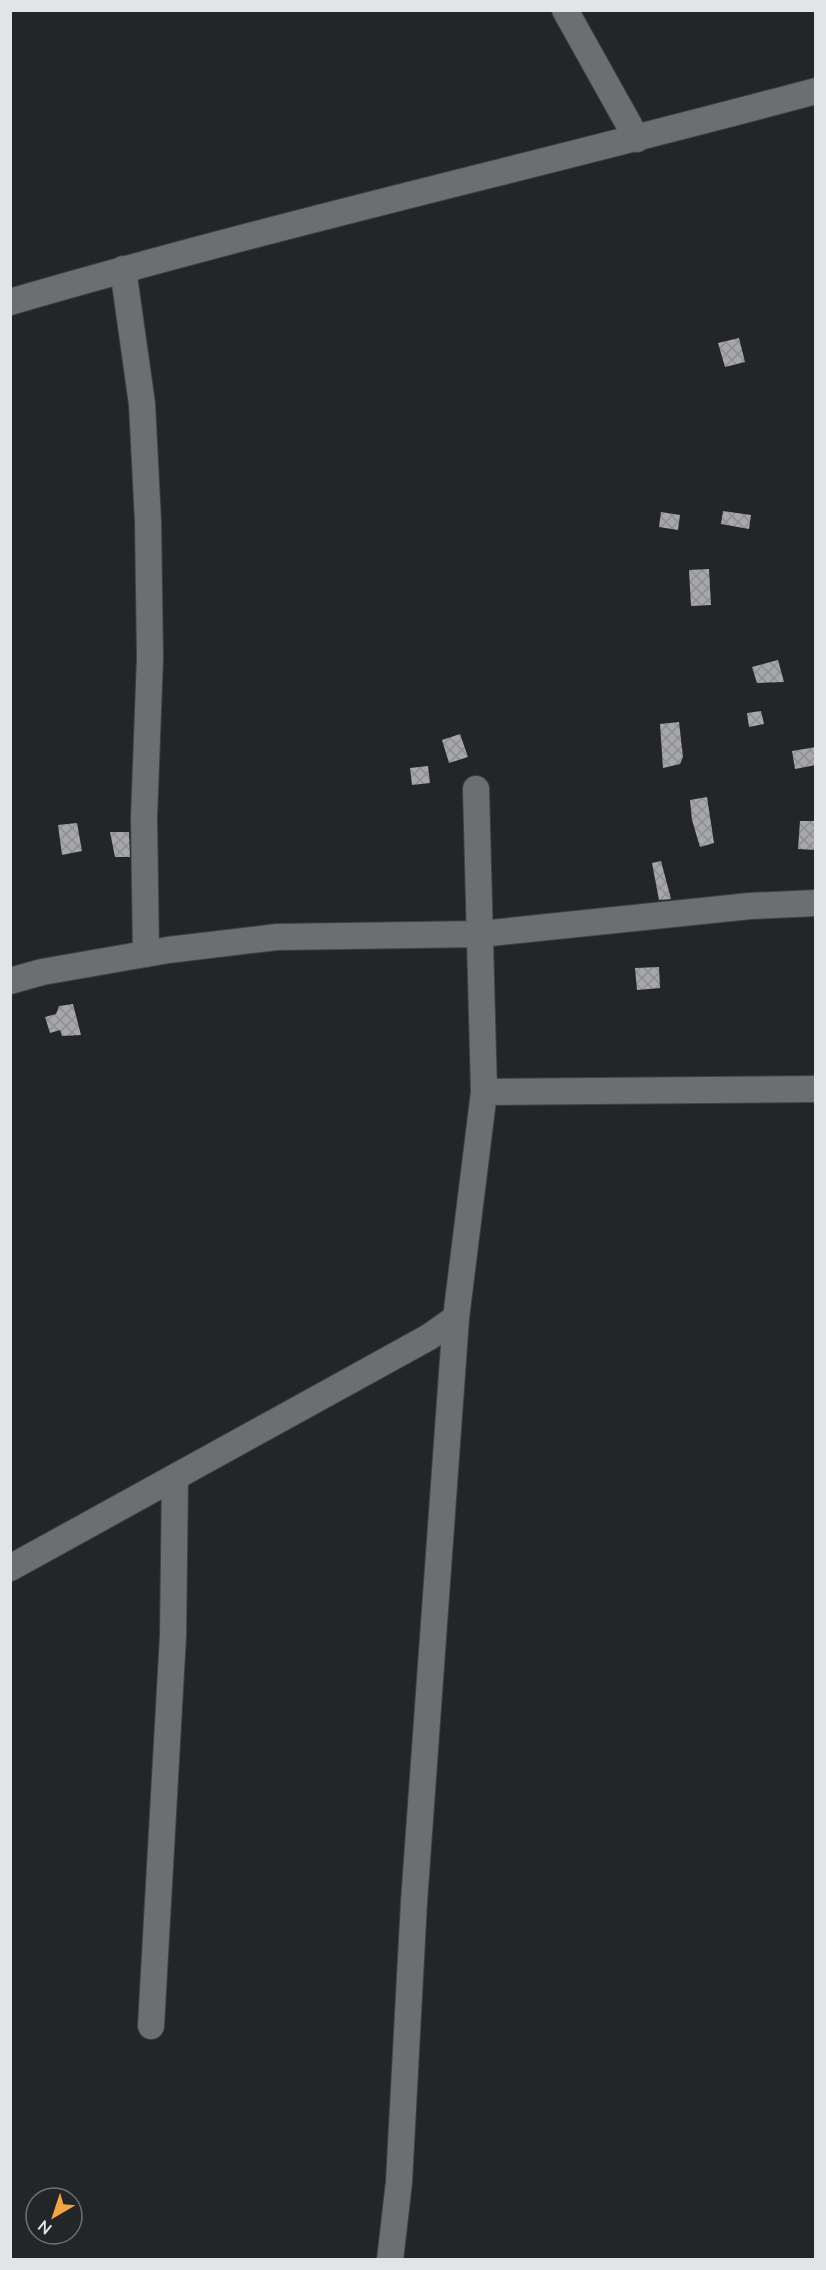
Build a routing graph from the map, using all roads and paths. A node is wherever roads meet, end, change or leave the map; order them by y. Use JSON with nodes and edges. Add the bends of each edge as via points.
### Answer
{"nodes":[{"id":1,"x":565,"y":10,"type":"edge"},
{"id":2,"x":816,"y":91,"type":"edge"},
{"id":3,"x":637,"y":139,"type":"junction"},
{"id":4,"x":123,"y":269,"type":"junction"},
{"id":5,"x":10,"y":302,"type":"edge"},
{"id":6,"x":476,"y":789,"type":"dead end"},
{"id":7,"x":816,"y":903,"type":"edge"},
{"id":8,"x":481,"y":934,"type":"junction"},
{"id":9,"x":146,"y":954,"type":"junction"},
{"id":10,"x":10,"y":981,"type":"edge"},
{"id":11,"x":816,"y":1089,"type":"edge"},
{"id":12,"x":484,"y":1092,"type":"junction"},
{"id":13,"x":456,"y":1318,"type":"junction"},
{"id":14,"x":175,"y":1478,"type":"junction"},
{"id":15,"x":10,"y":1568,"type":"edge"},
{"id":16,"x":151,"y":2026,"type":"dead end"},
{"id":17,"x":390,"y":2259,"type":"edge"}],
"edges":[{"from":1,"to":3,"type":"street"},
{"from":2,"to":3,"type":"street"},
{"from":3,"to":4,"type":"street"},
{"from":4,"to":5,"type":"street"},
{"from":4,"to":9,"type":"street","via":[[142,404],[148,521]]},
{"from":6,"to":8,"type":"street"},
{"from":7,"to":8,"type":"street","via":[[750,906]]},
{"from":8,"to":9,"type":"street","via":[[277,937]]},
{"from":8,"to":12,"type":"street"},
{"from":9,"to":10,"type":"street"},
{"from":11,"to":12,"type":"street"},
{"from":12,"to":13,"type":"street"},
{"from":13,"to":14,"type":"street","via":[[429,1337]]},
{"from":13,"to":17,"type":"street","via":[[414,1902],[399,2182]]},
{"from":14,"to":15,"type":"street"},
{"from":14,"to":16,"type":"street","via":[[173,1636]]}]}
